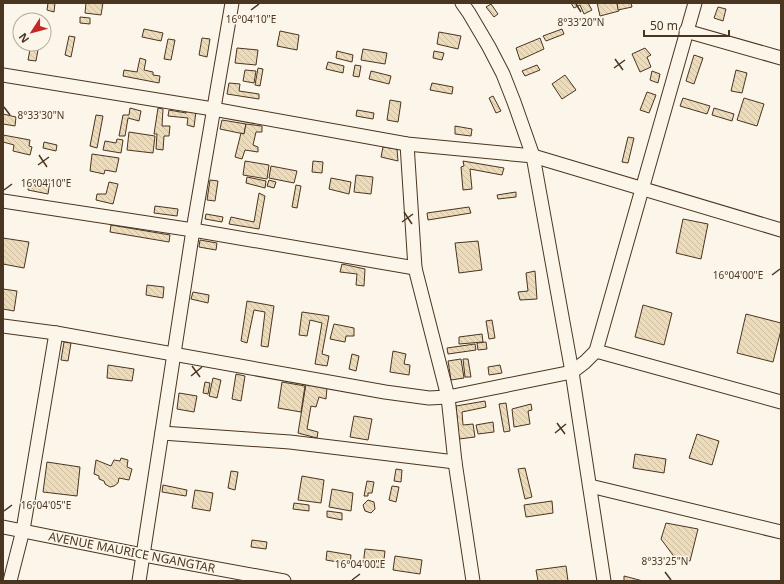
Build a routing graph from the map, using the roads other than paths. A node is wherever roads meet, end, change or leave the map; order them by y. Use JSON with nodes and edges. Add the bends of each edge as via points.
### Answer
{"nodes":[{"id":1,"x":232,"y":3,"type":"edge"},
{"id":2,"x":462,"y":3,"type":"edge"},
{"id":3,"x":693,"y":4,"type":"edge"},
{"id":4,"x":686,"y":31,"type":"junction"},
{"id":5,"x":781,"y":58,"type":"edge"},
{"id":6,"x":3,"y":75,"type":"edge"},
{"id":7,"x":213,"y":109,"type":"junction"},
{"id":8,"x":407,"y":144,"type":"junction"},
{"id":9,"x":533,"y":156,"type":"junction"},
{"id":10,"x":642,"y":188,"type":"junction"},
{"id":11,"x":3,"y":201,"type":"edge"},
{"id":12,"x":193,"y":230,"type":"junction"},
{"id":13,"x":781,"y":230,"type":"edge"},
{"id":14,"x":415,"y":268,"type":"junction"},
{"id":15,"x":3,"y":326,"type":"edge"},
{"id":16,"x":56,"y":333,"type":"junction"},
{"id":17,"x":596,"y":351,"type":"junction"},
{"id":18,"x":174,"y":354,"type":"junction"},
{"id":19,"x":572,"y":372,"type":"junction"},
{"id":20,"x":448,"y":397,"type":"junction"},
{"id":21,"x":781,"y":402,"type":"edge"},
{"id":22,"x":162,"y":433,"type":"junction"},
{"id":23,"x":455,"y":462,"type":"junction"},
{"id":24,"x":590,"y":486,"type":"junction"},
{"id":25,"x":3,"y":527,"type":"edge"},
{"id":26,"x":23,"y":530,"type":"junction"},
{"id":27,"x":781,"y":532,"type":"edge"},
{"id":28,"x":143,"y":555,"type":"junction"},
{"id":29,"x":267,"y":579,"type":"edge"},
{"id":30,"x":10,"y":581,"type":"edge"},
{"id":31,"x":139,"y":581,"type":"edge"},
{"id":32,"x":284,"y":581,"type":"edge"},
{"id":33,"x":473,"y":581,"type":"edge"},
{"id":34,"x":604,"y":581,"type":"edge"}],
"edges":[{"from":1,"to":7,"type":"street"},
{"from":2,"to":9,"type":"street","via":[[502,74]]},
{"from":3,"to":4,"type":"street"},
{"from":4,"to":5,"type":"street"},
{"from":4,"to":10,"type":"street"},
{"from":6,"to":7,"type":"street"},
{"from":7,"to":8,"type":"street"},
{"from":7,"to":12,"type":"street"},
{"from":8,"to":9,"type":"street"},
{"from":8,"to":14,"type":"street"},
{"from":9,"to":10,"type":"street"},
{"from":9,"to":19,"type":"street"},
{"from":10,"to":13,"type":"street"},
{"from":10,"to":17,"type":"street"},
{"from":11,"to":12,"type":"street"},
{"from":12,"to":14,"type":"street"},
{"from":12,"to":18,"type":"street"},
{"from":14,"to":20,"type":"street"},
{"from":15,"to":16,"type":"street"},
{"from":16,"to":18,"type":"street"},
{"from":16,"to":26,"type":"street"},
{"from":17,"to":19,"type":"street"},
{"from":17,"to":21,"type":"street"},
{"from":18,"to":20,"type":"street","via":[[385,392],[430,398]]},
{"from":18,"to":22,"type":"street"},
{"from":19,"to":20,"type":"street"},
{"from":19,"to":24,"type":"street"},
{"from":20,"to":23,"type":"street"},
{"from":22,"to":23,"type":"street","via":[[290,442]]},
{"from":22,"to":28,"type":"street"},
{"from":23,"to":33,"type":"street"},
{"from":24,"to":27,"type":"street"},
{"from":24,"to":34,"type":"street"},
{"from":25,"to":26,"type":"street","name":"AVENUE MAURICE NGANGTAR"},
{"from":26,"to":28,"type":"street","name":"AVENUE MAURICE NGANGTAR"},
{"from":26,"to":30,"type":"street"},
{"from":28,"to":29,"type":"street","name":"AVENUE MAURICE NGANGTAR"},
{"from":28,"to":31,"type":"street"},
{"from":29,"to":32,"type":"street","name":"AVENUE MAURICE NGANGTAR"}]}
